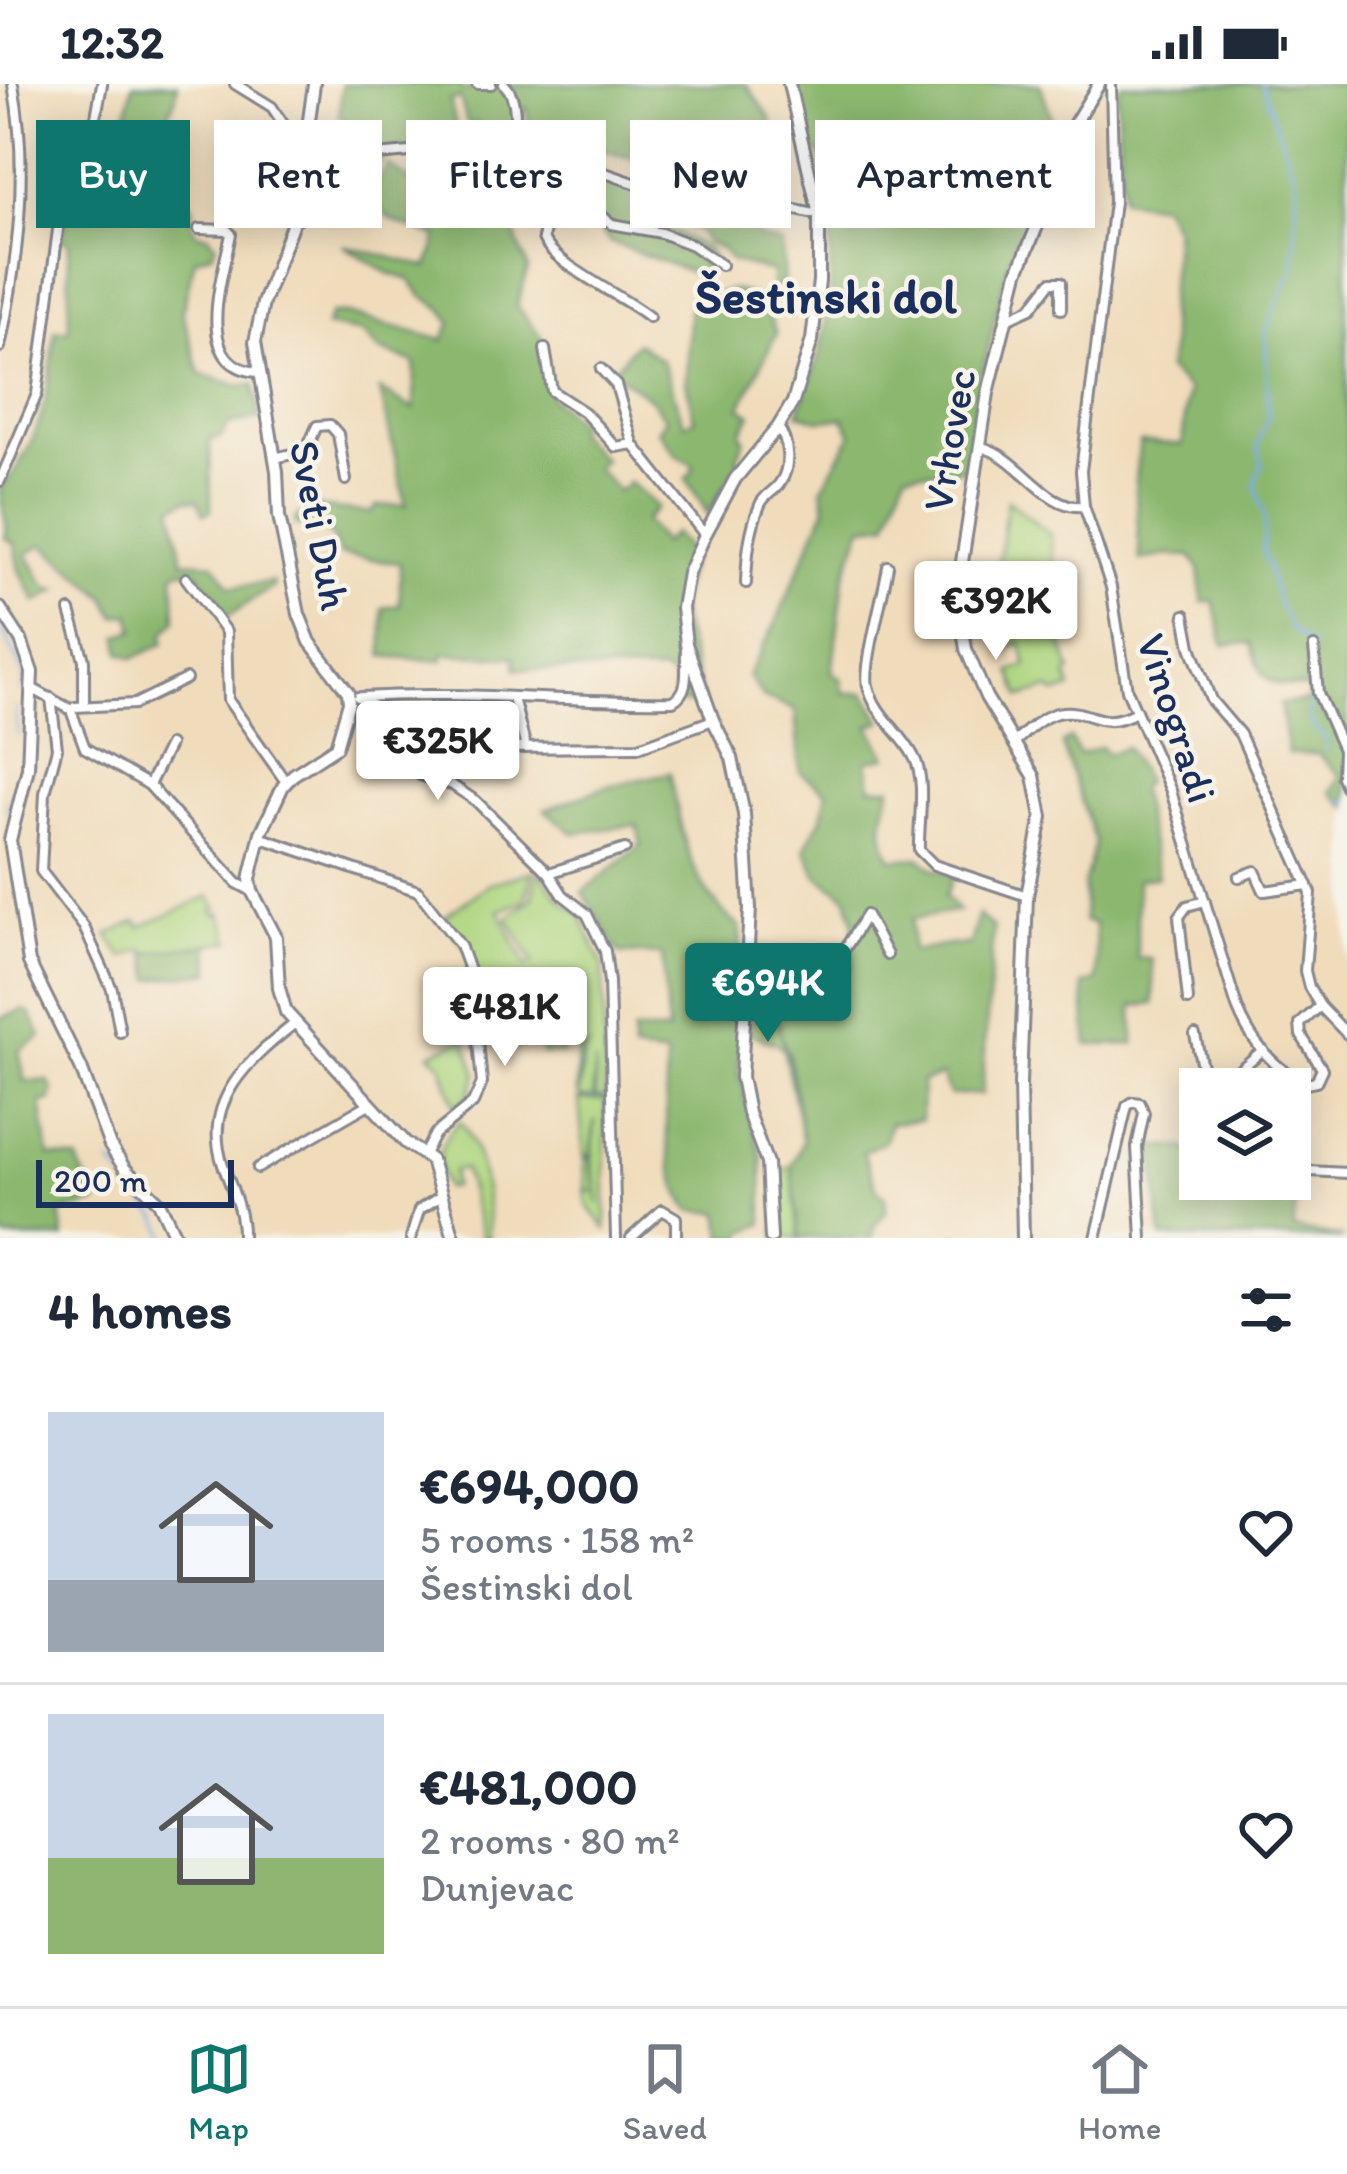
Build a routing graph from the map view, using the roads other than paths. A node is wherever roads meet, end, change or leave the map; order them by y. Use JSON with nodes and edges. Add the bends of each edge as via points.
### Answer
{"nodes":[{"id":1,"x":13,"y":84,"type":"edge"},
{"id":2,"x":103,"y":84,"type":"edge"},
{"id":3,"x":235,"y":84,"type":"edge"},
{"id":4,"x":314,"y":84,"type":"edge"},
{"id":5,"x":477,"y":84,"type":"edge"},
{"id":6,"x":491,"y":84,"type":"edge"},
{"id":7,"x":504,"y":84,"type":"edge"},
{"id":8,"x":789,"y":84,"type":"edge"},
{"id":9,"x":1105,"y":86,"type":"edge"},
{"id":10,"x":281,"y":120,"type":"edge"},
{"id":11,"x":310,"y":120,"type":"edge"},
{"id":12,"x":514,"y":120,"type":"edge"},
{"id":13,"x":606,"y":173,"type":"edge"},
{"id":14,"x":815,"y":198,"type":"edge"},
{"id":15,"x":815,"y":214,"type":"edge"},
{"id":16,"x":606,"y":220,"type":"edge"},
{"id":17,"x":292,"y":228,"type":"edge"},
{"id":18,"x":546,"y":228,"type":"edge"},
{"id":19,"x":819,"y":228,"type":"edge"},
{"id":20,"x":199,"y":230,"type":"dead end"},
{"id":21,"x":721,"y":265,"type":"dead end"},
{"id":22,"x":1061,"y":309,"type":"dead end"},
{"id":23,"x":650,"y":317,"type":"dead end"},
{"id":24,"x":1007,"y":319,"type":"junction"},
{"id":25,"x":0,"y":347,"type":"edge"},
{"id":26,"x":545,"y":350,"type":"dead end"},
{"id":27,"x":601,"y":369,"type":"dead end"},
{"id":28,"x":258,"y":372,"type":"junction"},
{"id":29,"x":778,"y":427,"type":"junction"},
{"id":30,"x":633,"y":444,"type":"junction"},
{"id":31,"x":981,"y":447,"type":"junction"},
{"id":32,"x":274,"y":458,"type":"junction"},
{"id":33,"x":346,"y":480,"type":"dead end"},
{"id":34,"x":0,"y":482,"type":"edge"},
{"id":35,"x":1084,"y":506,"type":"junction"},
{"id":36,"x":705,"y":535,"type":"junction"},
{"id":37,"x":888,"y":566,"type":"dead end"},
{"id":38,"x":186,"y":578,"type":"dead end"},
{"id":39,"x":746,"y":583,"type":"dead end"},
{"id":40,"x":0,"y":608,"type":"edge"},
{"id":41,"x":70,"y":611,"type":"dead end"},
{"id":42,"x":1185,"y":615,"type":"dead end"},
{"id":43,"x":686,"y":644,"type":"junction"},
{"id":44,"x":1314,"y":647,"type":"dead end"},
{"id":45,"x":186,"y":679,"type":"dead end"},
{"id":46,"x":33,"y":689,"type":"junction"},
{"id":47,"x":50,"y":698,"type":"junction"},
{"id":48,"x":353,"y":698,"type":"junction"},
{"id":49,"x":514,"y":698,"type":"junction"},
{"id":50,"x":75,"y":708,"type":"junction"},
{"id":51,"x":1136,"y":712,"type":"junction"},
{"id":52,"x":713,"y":720,"type":"junction"},
{"id":53,"x":1015,"y":742,"type":"junction"},
{"id":54,"x":169,"y":745,"type":"dead end"},
{"id":55,"x":526,"y":748,"type":"junction"},
{"id":56,"x":452,"y":762,"type":"dead end"},
{"id":57,"x":286,"y":782,"type":"junction"},
{"id":58,"x":149,"y":784,"type":"junction"},
{"id":59,"x":1347,"y":789,"type":"edge"},
{"id":60,"x":260,"y":837,"type":"junction"},
{"id":61,"x":625,"y":849,"type":"dead end"},
{"id":62,"x":549,"y":873,"type":"junction"},
{"id":63,"x":1239,"y":877,"type":"dead end"},
{"id":64,"x":1308,"y":885,"type":"junction"},
{"id":65,"x":252,"y":891,"type":"junction"},
{"id":66,"x":1027,"y":896,"type":"junction"},
{"id":67,"x":1205,"y":901,"type":"junction"},
{"id":68,"x":887,"y":955,"type":"dead end"},
{"id":69,"x":747,"y":971,"type":"junction"},
{"id":70,"x":1188,"y":1000,"type":"dead end"},
{"id":71,"x":1321,"y":1006,"type":"junction"},
{"id":72,"x":294,"y":1024,"type":"junction"},
{"id":73,"x":120,"y":1032,"type":"dead end"},
{"id":74,"x":1347,"y":1034,"type":"edge"},
{"id":75,"x":1195,"y":1035,"type":"dead end"},
{"id":76,"x":1263,"y":1050,"type":"junction"},
{"id":77,"x":1202,"y":1068,"type":"edge"},
{"id":78,"x":1242,"y":1068,"type":"edge"},
{"id":79,"x":369,"y":1104,"type":"junction"},
{"id":80,"x":424,"y":1154,"type":"junction"},
{"id":81,"x":258,"y":1168,"type":"dead end"},
{"id":82,"x":1311,"y":1171,"type":"edge"},
{"id":83,"x":1347,"y":1173,"type":"edge"},
{"id":84,"x":442,"y":1195,"type":"junction"},
{"id":85,"x":176,"y":1238,"type":"edge"},
{"id":86,"x":242,"y":1238,"type":"edge"},
{"id":87,"x":411,"y":1238,"type":"edge"},
{"id":88,"x":454,"y":1238,"type":"edge"},
{"id":89,"x":616,"y":1238,"type":"edge"},
{"id":90,"x":631,"y":1238,"type":"edge"},
{"id":91,"x":676,"y":1238,"type":"edge"},
{"id":92,"x":771,"y":1238,"type":"edge"},
{"id":93,"x":1023,"y":1238,"type":"edge"},
{"id":94,"x":1096,"y":1238,"type":"edge"},
{"id":95,"x":1142,"y":1238,"type":"edge"}],
"edges":[{"from":1,"to":25,"type":"street","via":[[21,129],[19,230]]},
{"from":2,"to":34,"type":"street","via":[[62,198],[37,394]]},
{"from":3,"to":10,"type":"street"},
{"from":4,"to":11,"type":"street","name":"Sveti Duh"},
{"from":5,"to":6,"type":"street"},
{"from":7,"to":12,"type":"street"},
{"from":8,"to":14,"type":"street"},
{"from":9,"to":24,"type":"street","name":"Vrhovec","via":[[1064,142]]},
{"from":9,"to":35,"type":"street","name":"Vinogradi","via":[[1114,202]]},
{"from":13,"to":15,"type":"street","via":[[660,192],[731,196]]},
{"from":16,"to":21,"type":"street","via":[[692,244]]},
{"from":17,"to":28,"type":"street","name":"Sveti Duh","via":[[258,319]]},
{"from":18,"to":23,"type":"street","via":[[552,255]]},
{"from":19,"to":29,"type":"street","via":[[812,340]]},
{"from":20,"to":28,"type":"street","via":[[230,231],[216,306],[219,336],[232,364]]},
{"from":22,"to":24,"type":"street","via":[[1061,283],[1051,282],[1025,313]]},
{"from":24,"to":31,"type":"street","name":"Vrhovec"},
{"from":26,"to":30,"type":"street","via":[[558,398],[584,412],[616,447]]},
{"from":27,"to":30,"type":"street","via":[[616,385]]},
{"from":28,"to":32,"type":"street","name":"Sveti Duh"},
{"from":29,"to":36,"type":"street"},
{"from":29,"to":39,"type":"street","via":[[787,462],[761,502]]},
{"from":30,"to":36,"type":"street"},
{"from":31,"to":35,"type":"street","via":[[1005,456],[1060,503]]},
{"from":31,"to":53,"type":"street","name":"Vrhovec","via":[[959,605],[979,682]]},
{"from":32,"to":33,"type":"street","name":"Sveti Duh","via":[[307,451],[314,429],[327,424],[338,434]]},
{"from":32,"to":48,"type":"street","name":"Sveti Duh","via":[[301,620]]},
{"from":35,"to":51,"type":"street","name":"Vinogradi","via":[[1111,587]]},
{"from":36,"to":43,"type":"street","via":[[683,595]]},
{"from":37,"to":66,"type":"street","via":[[868,686],[918,767],[919,850],[934,865]]},
{"from":38,"to":57,"type":"street","via":[[226,632],[228,700]]},
{"from":40,"to":46,"type":"street","via":[[26,652]]},
{"from":41,"to":50,"type":"street","via":[[84,660]]},
{"from":42,"to":64,"type":"street","via":[[1211,700],[1240,734]]},
{"from":43,"to":49,"type":"street","via":[[686,684],[673,701]]},
{"from":43,"to":52,"type":"street"},
{"from":44,"to":59,"type":"street","via":[[1318,693],[1342,750]]},
{"from":45,"to":50,"type":"street","via":[[135,704]]},
{"from":46,"to":47,"type":"street"},
{"from":46,"to":85,"type":"street","via":[[28,768],[10,840],[29,962],[110,1146],[158,1202]]},
{"from":47,"to":50,"type":"street"},
{"from":47,"to":73,"type":"street","via":[[57,748],[44,793],[41,871],[84,927],[112,989]]},
{"from":48,"to":49,"type":"street"},
{"from":48,"to":57,"type":"street","via":[[336,747]]},
{"from":48,"to":62,"type":"street","via":[[379,709],[420,775],[476,801]]},
{"from":49,"to":55,"type":"street"},
{"from":50,"to":58,"type":"street","via":[[85,748]]},
{"from":51,"to":53,"type":"street","via":[[1114,723],[1052,714]]},
{"from":51,"to":67,"type":"street","name":"Vinogradi"},
{"from":52,"to":55,"type":"street","via":[[639,747]]},
{"from":52,"to":69,"type":"street","via":[[732,758],[744,814]]},
{"from":53,"to":66,"type":"street","name":"Vrhovec","via":[[1034,776],[1042,817]]},
{"from":54,"to":58,"type":"street"},
{"from":55,"to":56,"type":"street","via":[[493,748]]},
{"from":57,"to":60,"type":"street"},
{"from":58,"to":65,"type":"street"},
{"from":60,"to":65,"type":"street"},
{"from":60,"to":80,"type":"street","via":[[418,891],[460,945],[472,979],[482,1083]]},
{"from":61,"to":62,"type":"street"},
{"from":62,"to":89,"type":"street","via":[[594,923],[605,951]]},
{"from":63,"to":64,"type":"street","via":[[1255,871],[1270,893]]},
{"from":64,"to":71,"type":"street","via":[[1305,971]]},
{"from":65,"to":72,"type":"street","via":[[276,937],[280,993]]},
{"from":66,"to":93,"type":"street","name":"Vrhovec"},
{"from":67,"to":70,"type":"street","via":[[1179,917]]},
{"from":67,"to":76,"type":"street","name":"Vinogradi","via":[[1237,1007]]},
{"from":68,"to":69,"type":"street","via":[[866,915],[836,963]]},
{"from":69,"to":92,"type":"street","via":[[742,1082],[768,1168]]},
{"from":71,"to":74,"type":"street"},
{"from":71,"to":76,"type":"street","name":"Vinogradi","via":[[1300,1030],[1322,1069],[1316,1082],[1300,1082]]},
{"from":72,"to":79,"type":"street"},
{"from":72,"to":86,"type":"street","via":[[244,1066],[221,1107],[218,1146]]},
{"from":75,"to":77,"type":"street"},
{"from":76,"to":78,"type":"street"},
{"from":79,"to":80,"type":"street"},
{"from":79,"to":81,"type":"street"},
{"from":80,"to":84,"type":"street"},
{"from":82,"to":83,"type":"street"},
{"from":84,"to":87,"type":"street","via":[[418,1210]]},
{"from":84,"to":88,"type":"street"},
{"from":90,"to":91,"type":"street","via":[[662,1210],[676,1218]]},
{"from":94,"to":95,"type":"street","via":[[1133,1102],[1144,1113],[1137,1147]]}]}
